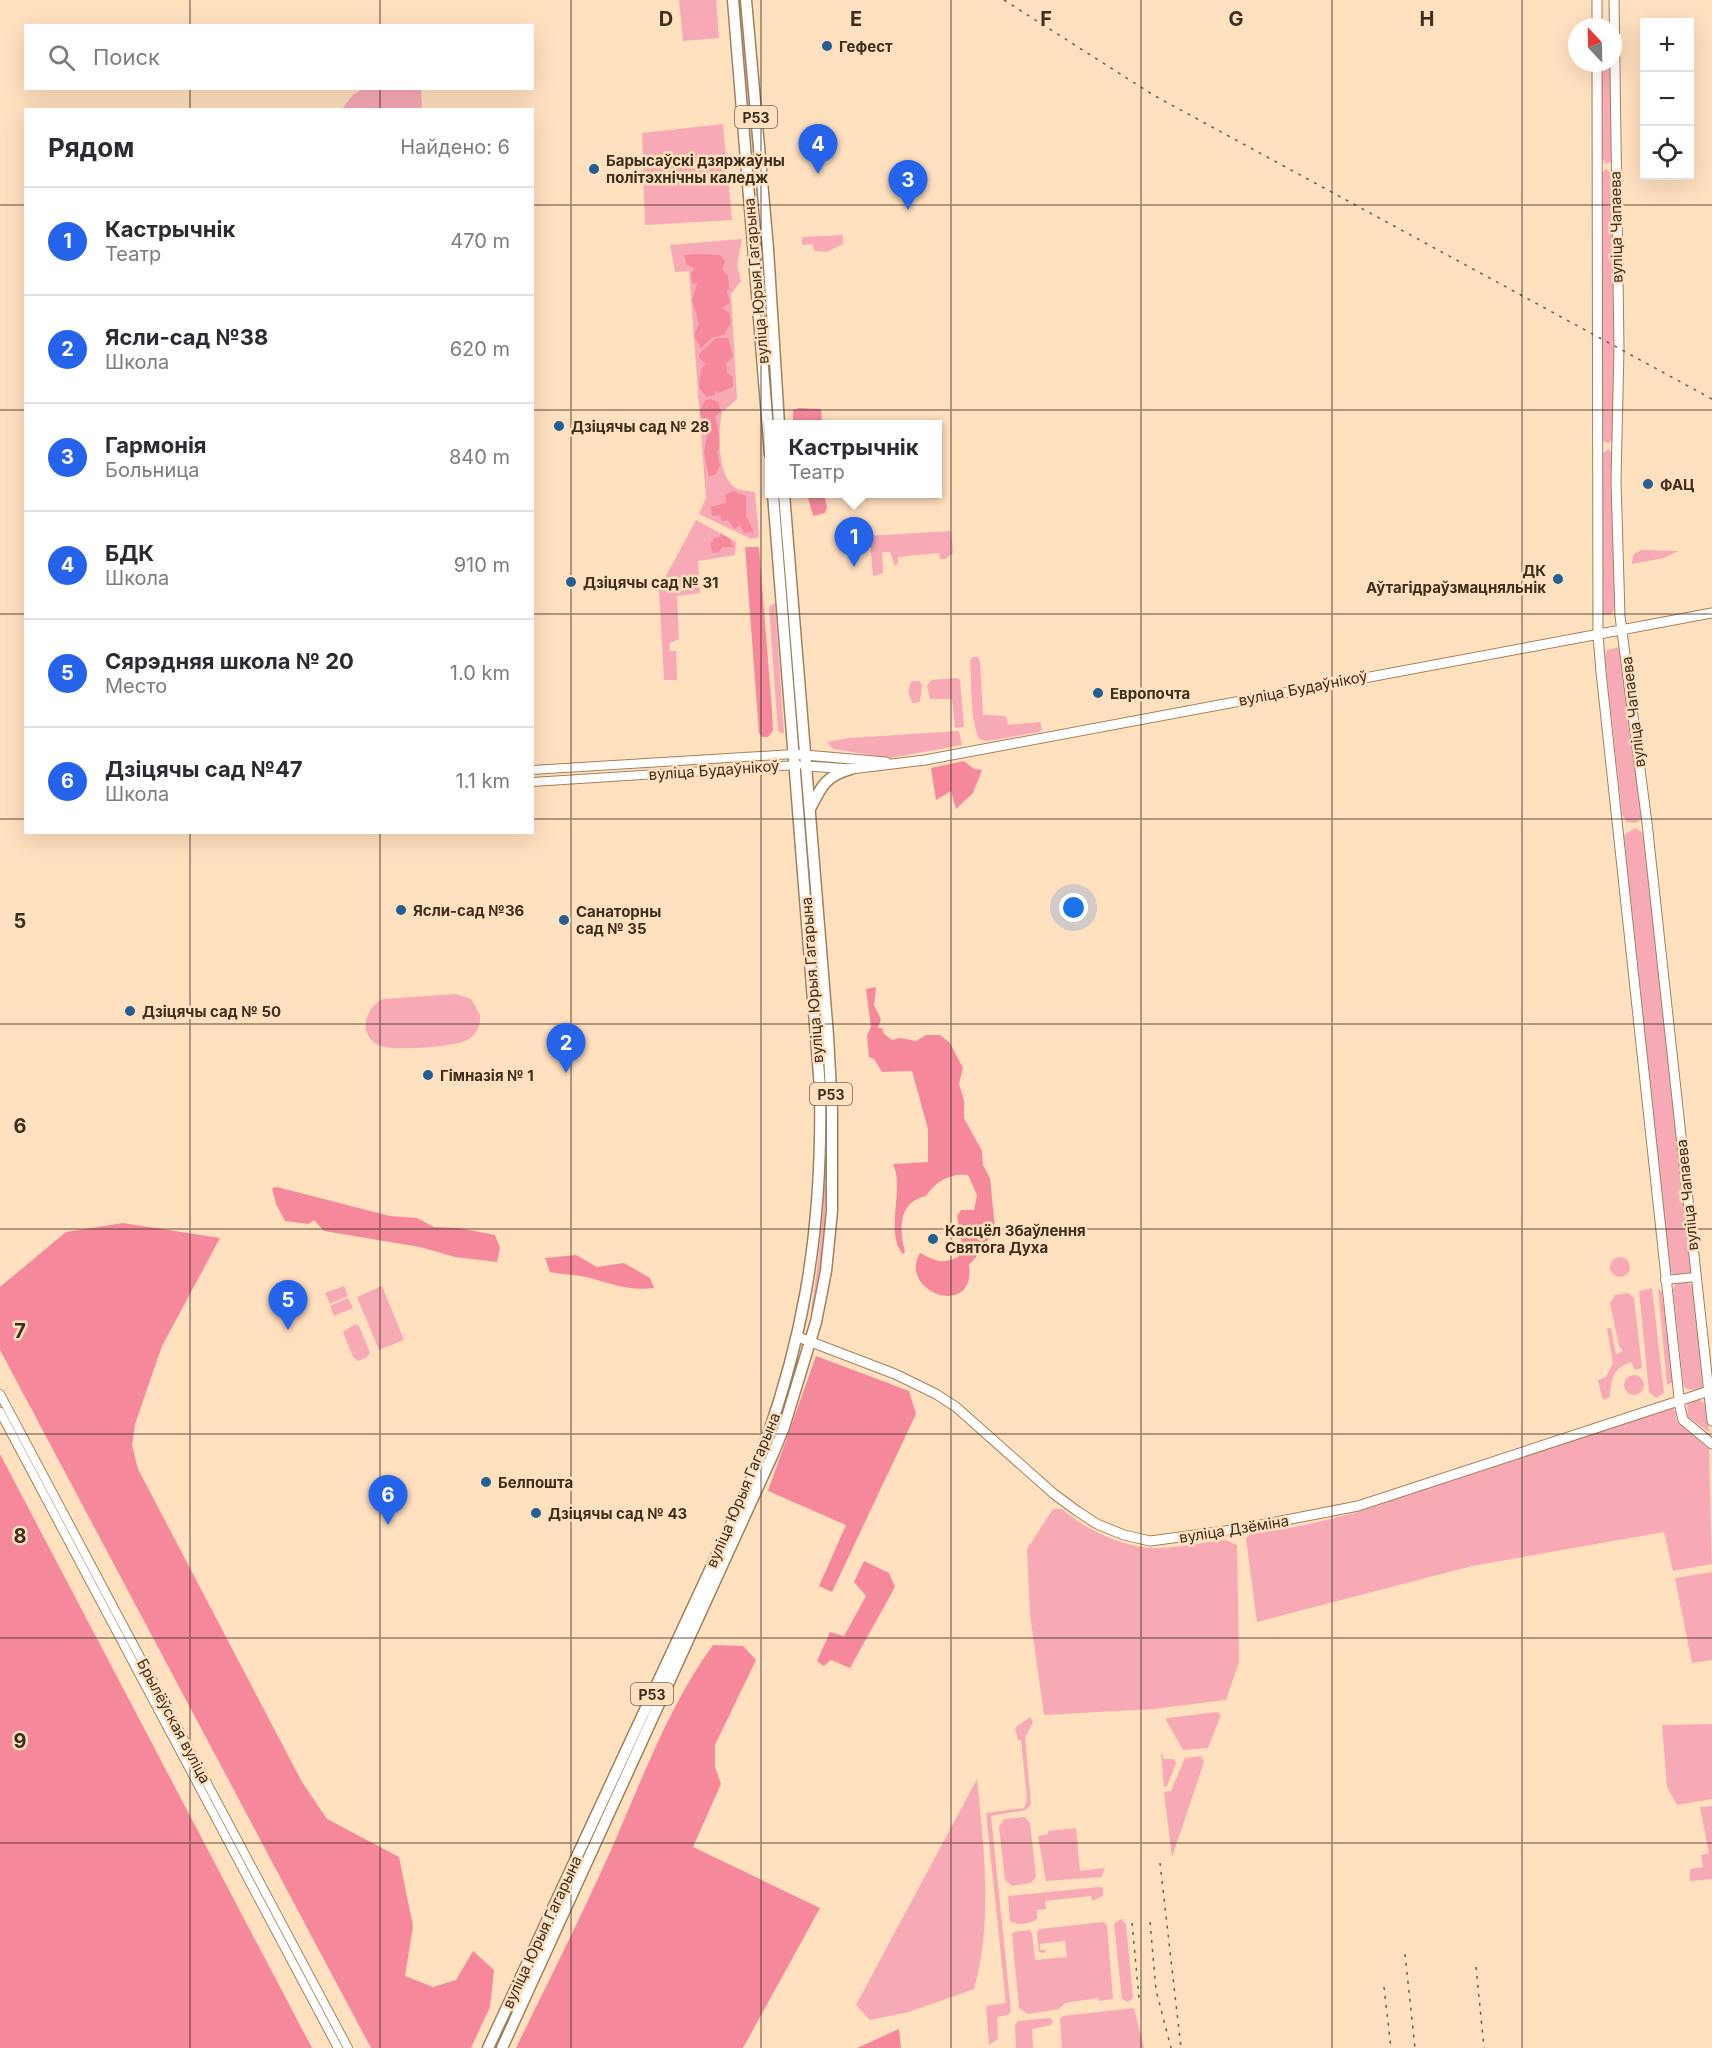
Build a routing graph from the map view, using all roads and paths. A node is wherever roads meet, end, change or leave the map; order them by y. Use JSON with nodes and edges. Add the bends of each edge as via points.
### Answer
{"nodes":[{"id":1,"x":733,"y":0,"type":"edge"},
{"id":2,"x":746,"y":0,"type":"edge"},
{"id":3,"x":1597,"y":0,"type":"edge"},
{"id":4,"x":1614,"y":0,"type":"edge"},
{"id":5,"x":1597,"y":18,"type":"edge"},
{"id":6,"x":1597,"y":72,"type":"edge"},
{"id":7,"x":767,"y":420,"type":"edge"},
{"id":8,"x":779,"y":420,"type":"edge"},
{"id":9,"x":1598,"y":446,"type":"junction"},
{"id":10,"x":1618,"y":446,"type":"junction"},
{"id":11,"x":773,"y":498,"type":"edge"},
{"id":12,"x":784,"y":498,"type":"edge"},
{"id":13,"x":1712,"y":613,"type":"edge"},
{"id":14,"x":1622,"y":630,"type":"junction"},
{"id":15,"x":1598,"y":635,"type":"junction"},
{"id":16,"x":806,"y":754,"type":"junction"},
{"id":17,"x":793,"y":759,"type":"junction"},
{"id":18,"x":666,"y":762,"type":"junction"},
{"id":19,"x":895,"y":764,"type":"junction"},
{"id":20,"x":807,"y":766,"type":"junction"},
{"id":21,"x":574,"y":767,"type":"junction"},
{"id":22,"x":851,"y":769,"type":"junction"},
{"id":23,"x":534,"y":770,"type":"edge"},
{"id":24,"x":668,"y":772,"type":"junction"},
{"id":25,"x":575,"y":779,"type":"junction"},
{"id":26,"x":534,"y":782,"type":"edge"},
{"id":27,"x":809,"y":809,"type":"junction"},
{"id":28,"x":1696,"y":1276,"type":"junction"},
{"id":29,"x":1665,"y":1280,"type":"junction"},
{"id":30,"x":798,"y":1337,"type":"junction"},
{"id":31,"x":810,"y":1341,"type":"junction"},
{"id":32,"x":1711,"y":1390,"type":"edge"},
{"id":33,"x":0,"y":1394,"type":"edge"},
{"id":34,"x":1679,"y":1399,"type":"junction"},
{"id":35,"x":0,"y":1412,"type":"edge"},
{"id":36,"x":1712,"y":1420,"type":"edge"},
{"id":37,"x":1712,"y":1444,"type":"edge"},
{"id":38,"x":339,"y":2048,"type":"edge"},
{"id":39,"x":348,"y":2048,"type":"edge"},
{"id":40,"x":488,"y":2048,"type":"edge"},
{"id":41,"x":502,"y":2048,"type":"edge"}],
"edges":[{"from":1,"to":7,"type":"main road","name":"вуліца Юрыя Гагарына","number":"Р53"},
{"from":2,"to":8,"type":"main road","name":"вуліца Юрыя Гагарына","number":"Р53"},
{"from":3,"to":5,"type":"main road"},
{"from":4,"to":10,"type":"main road","name":"вуліца Чапаева"},
{"from":6,"to":9,"type":"main road","name":"вуліца Чапаева"},
{"from":9,"to":10,"type":"main road"},
{"from":9,"to":15,"type":"main road","name":"вуліца Чапаева"},
{"from":10,"to":14,"type":"main road","name":"вуліца Чапаева"},
{"from":11,"to":17,"type":"main road","name":"вуліца Юрыя Гагарына","number":"Р53"},
{"from":12,"to":16,"type":"main road","name":"вуліца Юрыя Гагарына","number":"Р53"},
{"from":13,"to":14,"type":"main road","name":"вуліца Будаўнікоў"},
{"from":14,"to":15,"type":"main road","name":"вуліца Будаўнікоў"},
{"from":14,"to":28,"type":"main road","name":"вуліца Чапаева"},
{"from":15,"to":19,"type":"main road","name":"вуліца Будаўнікоў"},
{"from":15,"to":29,"type":"main road","name":"вуліца Чапаева"},
{"from":16,"to":17,"type":"main road","name":"вуліца Будаўнікоў"},
{"from":16,"to":19,"type":"main road","name":"вуліца Будаўнікоў"},
{"from":16,"to":20,"type":"main road","name":"вуліца Юрыя Гагарына","number":"Р53"},
{"from":17,"to":18,"type":"street","name":"вуліца Будаўнікоў"},
{"from":17,"to":20,"type":"street","name":"вуліца Будаўнікоў"},
{"from":17,"to":24,"type":"street","name":"вуліца Будаўнікоў"},
{"from":17,"to":30,"type":"main road","name":"вуліца Юрыя Гагарына","number":"Р53","via":[[821,1128],[815,1242]]},
{"from":18,"to":21,"type":"street","name":"вуліца Будаўнікоў"},
{"from":18,"to":24,"type":"street"},
{"from":19,"to":22,"type":"main road","name":"вуліца Будаўнікоў"},
{"from":20,"to":22,"type":"main road","name":"вуліца Будаўнікоў"},
{"from":20,"to":27,"type":"main road","name":"вуліца Юрыя Гагарына","number":"Р53"},
{"from":21,"to":23,"type":"street","name":"вуліца Будаўнікоў"},
{"from":21,"to":25,"type":"street"},
{"from":22,"to":27,"type":"main road","via":[[824,782]]},
{"from":24,"to":25,"type":"street","name":"вуліца Будаўнікоў"},
{"from":25,"to":26,"type":"street","name":"вуліца Будаўнікоў"},
{"from":27,"to":31,"type":"main road","name":"вуліца Юрыя Гагарына","number":"Р53","via":[[832,1135],[829,1242]]},
{"from":28,"to":29,"type":"street"},
{"from":28,"to":32,"type":"main road","name":"вуліца Чапаева"},
{"from":29,"to":34,"type":"main road","name":"вуліца Чапаева"},
{"from":30,"to":31,"type":"main road","name":"вуліца Дзёміна"},
{"from":30,"to":40,"type":"main road","name":"вуліца Юрыя Гагарына","number":"Р53","via":[[783,1393],[748,1488]]},
{"from":31,"to":34,"type":"main road","name":"вуліца Дзёміна","via":[[936,1394],[1077,1511],[1097,1524],[1150,1541],[1240,1529],[1358,1506]]},
{"from":31,"to":41,"type":"main road","name":"вуліца Юрыя Гагарына","number":"Р53","via":[[784,1427],[764,1474]]},
{"from":32,"to":34,"type":"main road","name":"вуліца Дзёміна"},
{"from":32,"to":36,"type":"main road","name":"вуліца Чапаева"},
{"from":33,"to":39,"type":"street","name":"Брылёўская вуліца"},
{"from":34,"to":37,"type":"main road","name":"вуліца Чапаева","via":[[1683,1420]]},
{"from":35,"to":38,"type":"street","name":"Брылёўская вуліца"}]}
